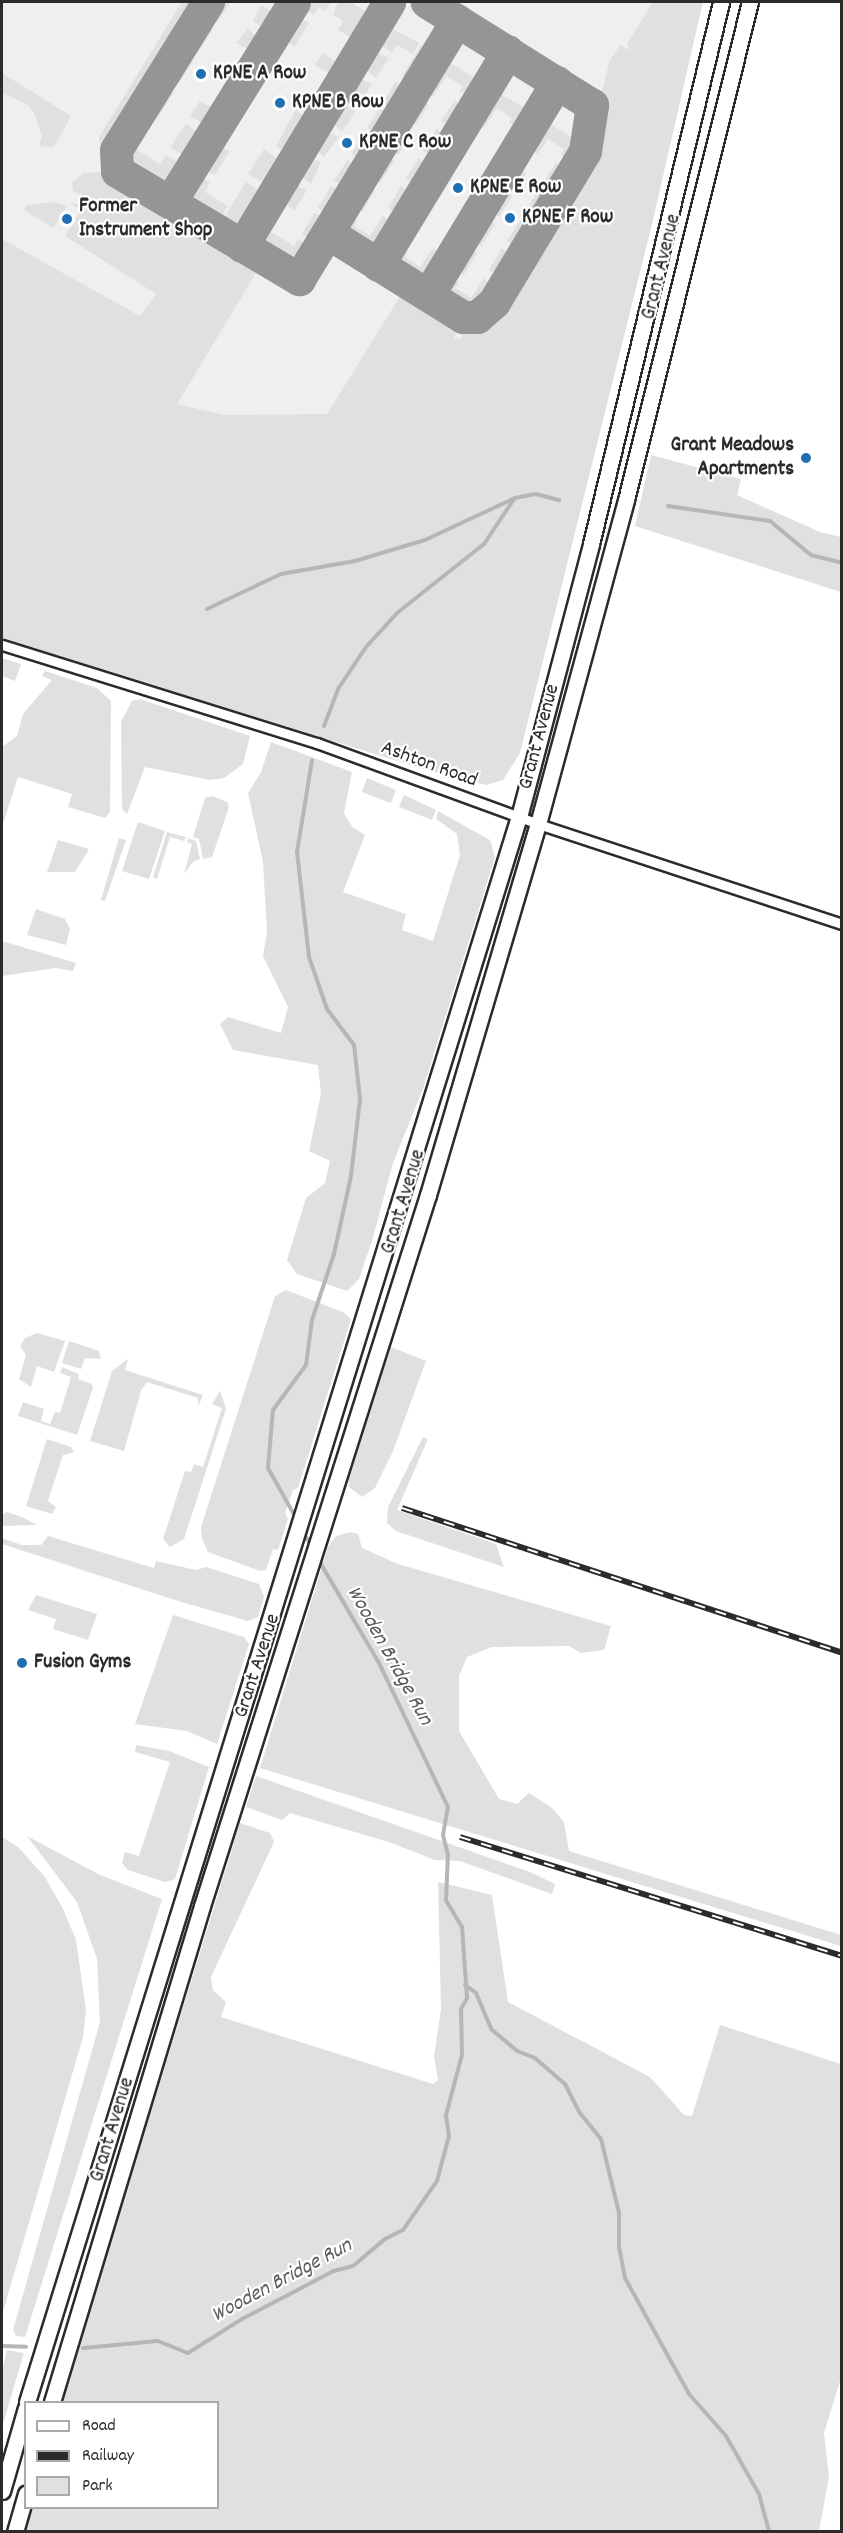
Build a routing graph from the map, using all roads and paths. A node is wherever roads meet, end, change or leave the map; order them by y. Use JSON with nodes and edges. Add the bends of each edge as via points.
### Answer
{"nodes":[{"id":1,"x":722,"y":2,"type":"edge"},
{"id":2,"x":750,"y":2,"type":"edge"},
{"id":3,"x":715,"y":33,"type":"junction"},
{"id":4,"x":741,"y":39,"type":"junction"},
{"id":5,"x":700,"y":94,"type":"junction"},
{"id":6,"x":725,"y":100,"type":"junction"},
{"id":7,"x":591,"y":544,"type":"junction"},
{"id":8,"x":611,"y":551,"type":"junction"},
{"id":9,"x":2,"y":645,"type":"edge"},
{"id":10,"x":519,"y":817,"type":"junction"},
{"id":11,"x":538,"y":824,"type":"junction"},
{"id":12,"x":842,"y":924,"type":"edge"},
{"id":13,"x":404,"y":1188,"type":"junction"},
{"id":14,"x":428,"y":1195,"type":"junction"},
{"id":15,"x":266,"y":1636,"type":"junction"},
{"id":16,"x":258,"y":1736,"type":"junction"},
{"id":17,"x":28,"y":2401,"type":"edge"},
{"id":18,"x":53,"y":2401,"type":"edge"},
{"id":19,"x":24,"y":2415,"type":"edge"},
{"id":20,"x":2,"y":2491,"type":"edge"},
{"id":21,"x":24,"y":2500,"type":"edge"},
{"id":22,"x":15,"y":2532,"type":"edge"}],
"edges":[{"from":1,"to":3,"type":"main road","name":"Grant Avenue"},
{"from":2,"to":4,"type":"main road","name":"Grant Avenue"},
{"from":3,"to":4,"type":"main road"},
{"from":3,"to":5,"type":"main road","name":"Grant Avenue"},
{"from":4,"to":6,"type":"main road","name":"Grant Avenue"},
{"from":5,"to":6,"type":"main road"},
{"from":5,"to":7,"type":"main road","name":"Grant Avenue"},
{"from":6,"to":8,"type":"main road","name":"Grant Avenue"},
{"from":7,"to":8,"type":"main road"},
{"from":7,"to":10,"type":"main road","name":"Grant Avenue"},
{"from":8,"to":11,"type":"main road","name":"Grant Avenue"},
{"from":9,"to":10,"type":"street","name":"Ashton Road","via":[[317,743]]},
{"from":10,"to":11,"type":"street","name":"Ashton Road"},
{"from":10,"to":13,"type":"main road","name":"Grant Avenue"},
{"from":11,"to":12,"type":"street","name":"Ashton Road"},
{"from":11,"to":14,"type":"main road","name":"Grant Avenue"},
{"from":13,"to":14,"type":"main road"},
{"from":13,"to":15,"type":"main road","name":"Grant Avenue"},
{"from":14,"to":16,"type":"main road","name":"Grant Avenue"},
{"from":15,"to":16,"type":"main road","via":[[271,1645],[257,1695]]},
{"from":15,"to":17,"type":"main road","name":"Grant Avenue"},
{"from":16,"to":18,"type":"main road","name":"Grant Avenue"},
{"from":19,"to":20,"type":"main road"},
{"from":21,"to":22,"type":"main road"}]}
